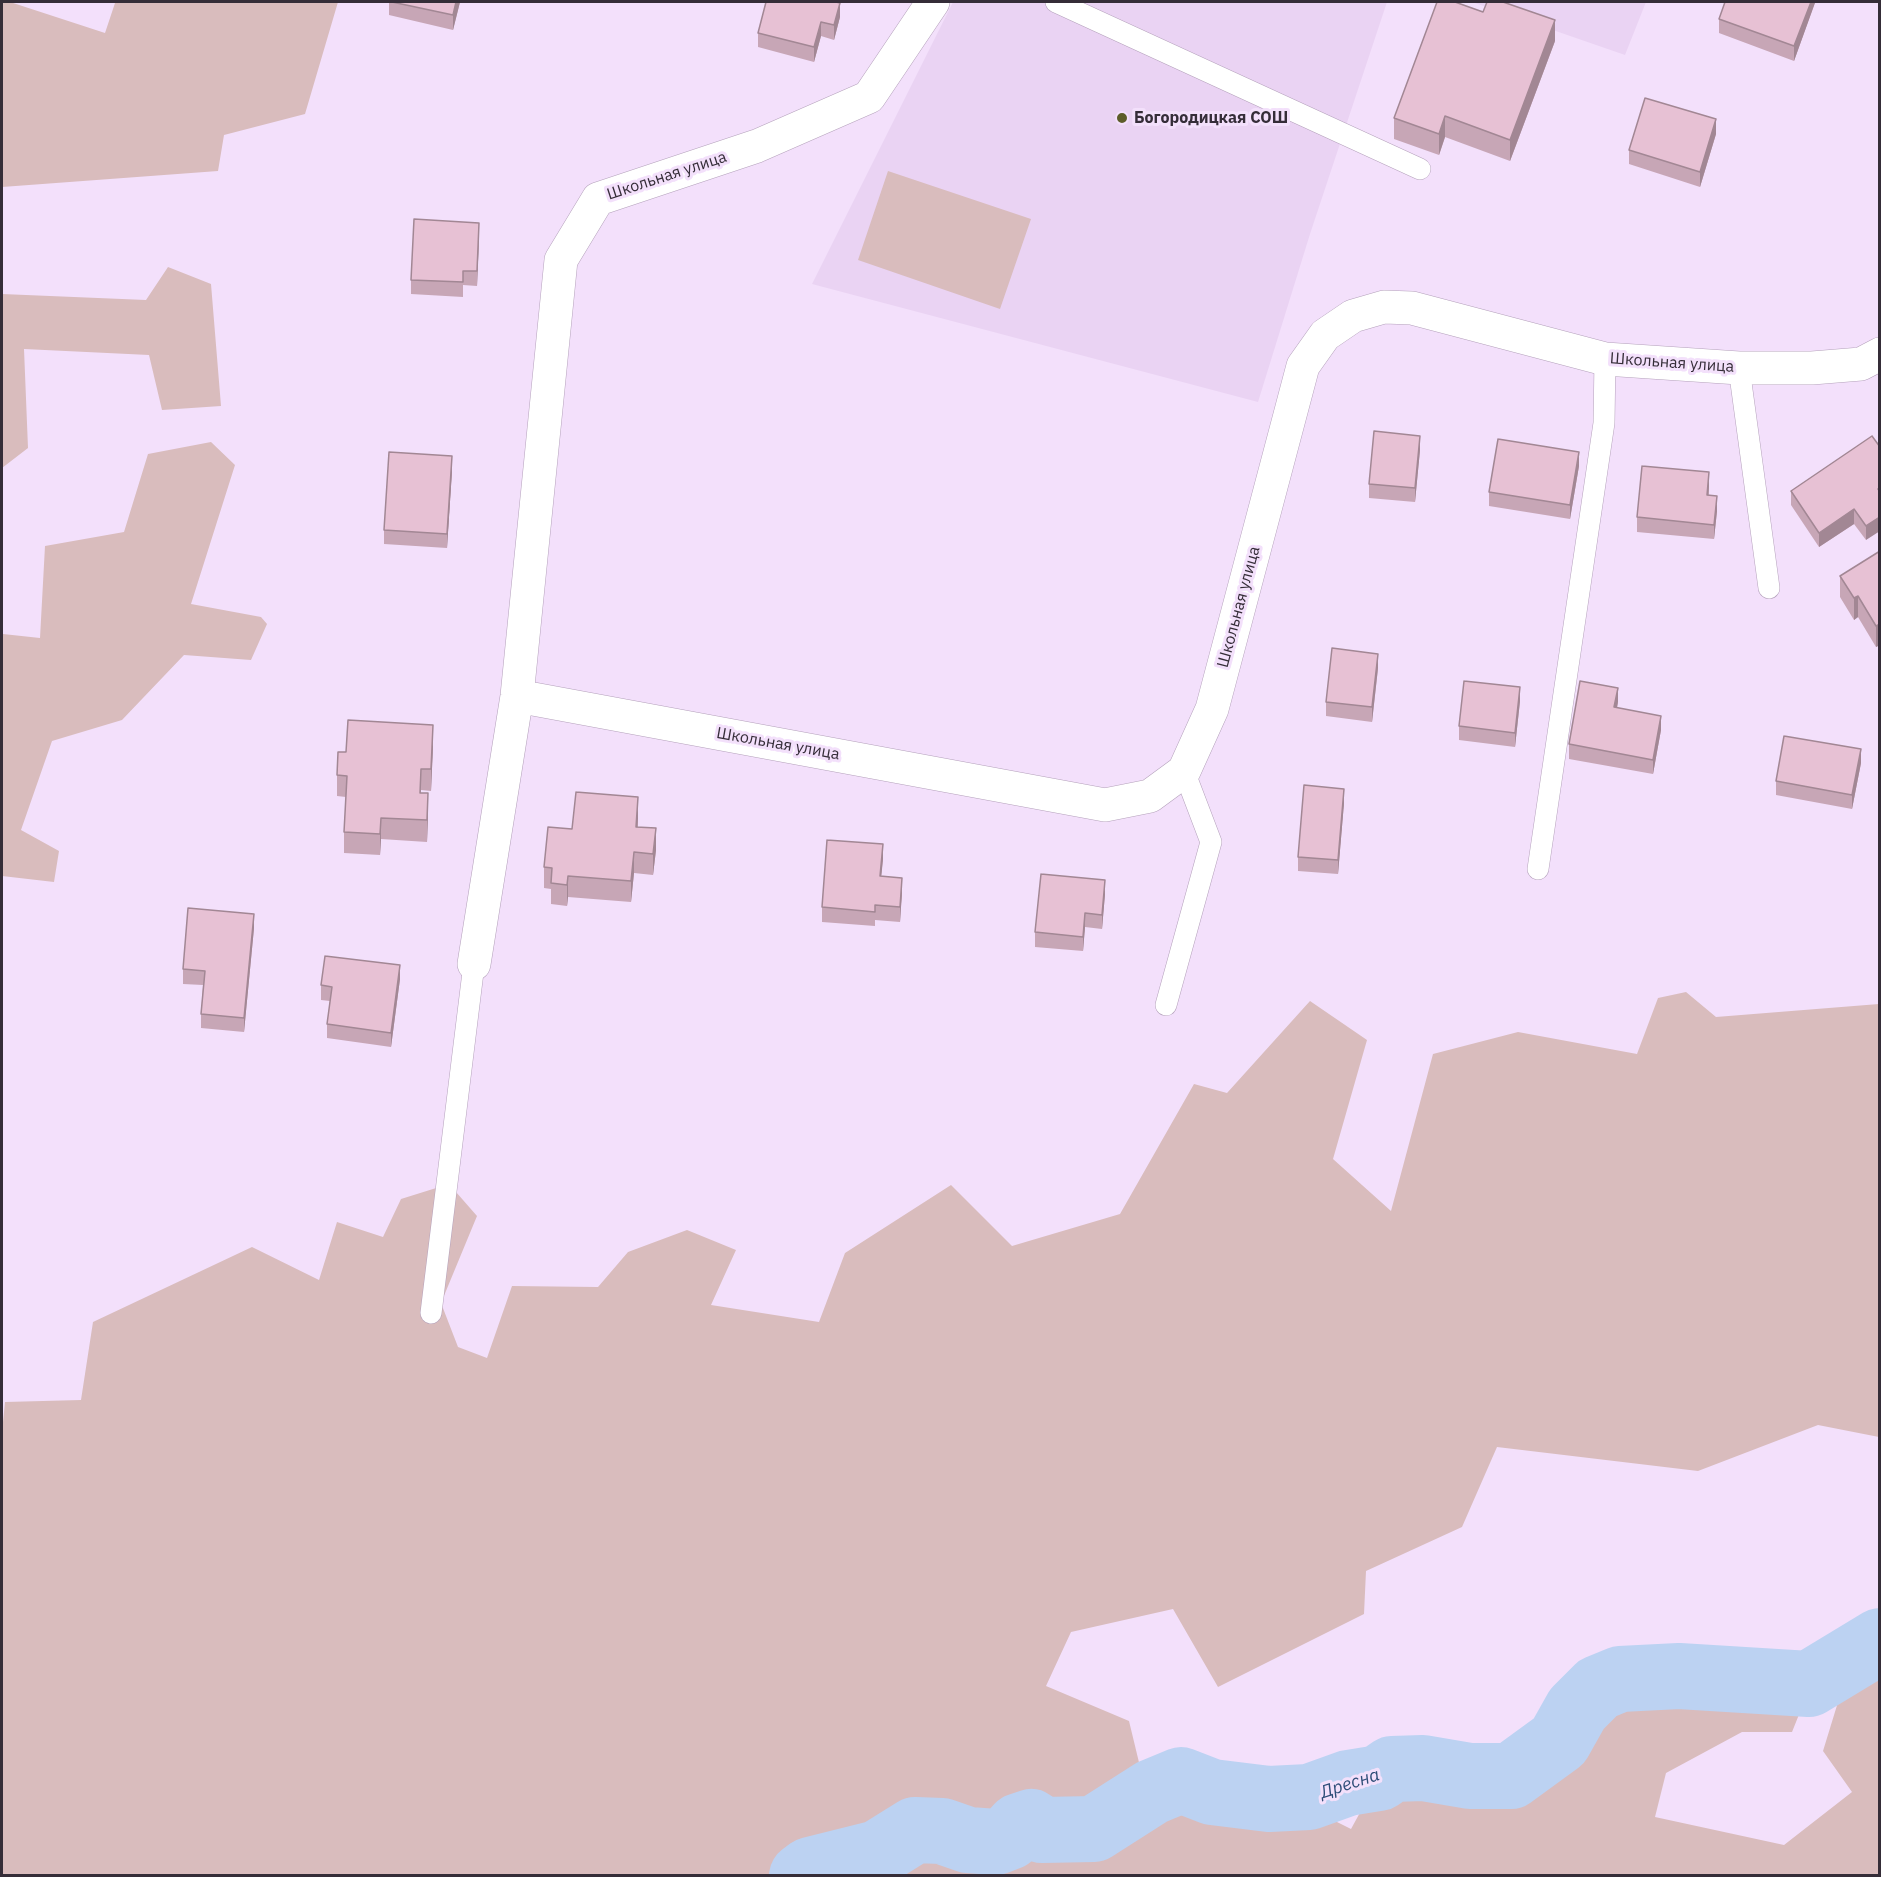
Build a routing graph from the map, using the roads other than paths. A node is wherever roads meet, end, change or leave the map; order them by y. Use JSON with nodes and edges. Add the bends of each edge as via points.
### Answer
{"nodes":[{"id":1,"x":933,"y":2,"type":"edge"},
{"id":2,"x":1056,"y":2,"type":"edge"},
{"id":3,"x":1420,"y":169,"type":"dead end"},
{"id":4,"x":1880,"y":354,"type":"edge"},
{"id":5,"x":1605,"y":359,"type":"junction"},
{"id":6,"x":1738,"y":368,"type":"junction"},
{"id":7,"x":1769,"y":588,"type":"dead end"},
{"id":8,"x":518,"y":696,"type":"junction"},
{"id":9,"x":1184,"y":771,"type":"junction"},
{"id":10,"x":1538,"y":869,"type":"dead end"},
{"id":11,"x":474,"y":964,"type":"joint"},
{"id":12,"x":1166,"y":1005,"type":"dead end"},
{"id":13,"x":431,"y":1313,"type":"dead end"}],
"edges":[{"from":1,"to":8,"type":"street","name":"Школьная улица","via":[[869,97],[757,146],[597,199],[561,260]]},
{"from":2,"to":3,"type":"lane"},
{"from":4,"to":6,"type":"street","name":"Школьная улица","via":[[1861,364]]},
{"from":5,"to":6,"type":"street","name":"Школьная улица"},
{"from":5,"to":9,"type":"street","name":"Школьная улица","via":[[1412,308],[1384,307],[1353,316],[1325,335],[1303,366],[1212,709]]},
{"from":5,"to":10,"type":"lane","via":[[1604,423]]},
{"from":6,"to":7,"type":"lane"},
{"from":8,"to":9,"type":"street","name":"Школьная улица","via":[[1105,805],[1150,796]]},
{"from":8,"to":11,"type":"street","name":"Школьная улица"},
{"from":9,"to":12,"type":"lane","via":[[1211,842]]},
{"from":11,"to":13,"type":"lane"}]}
